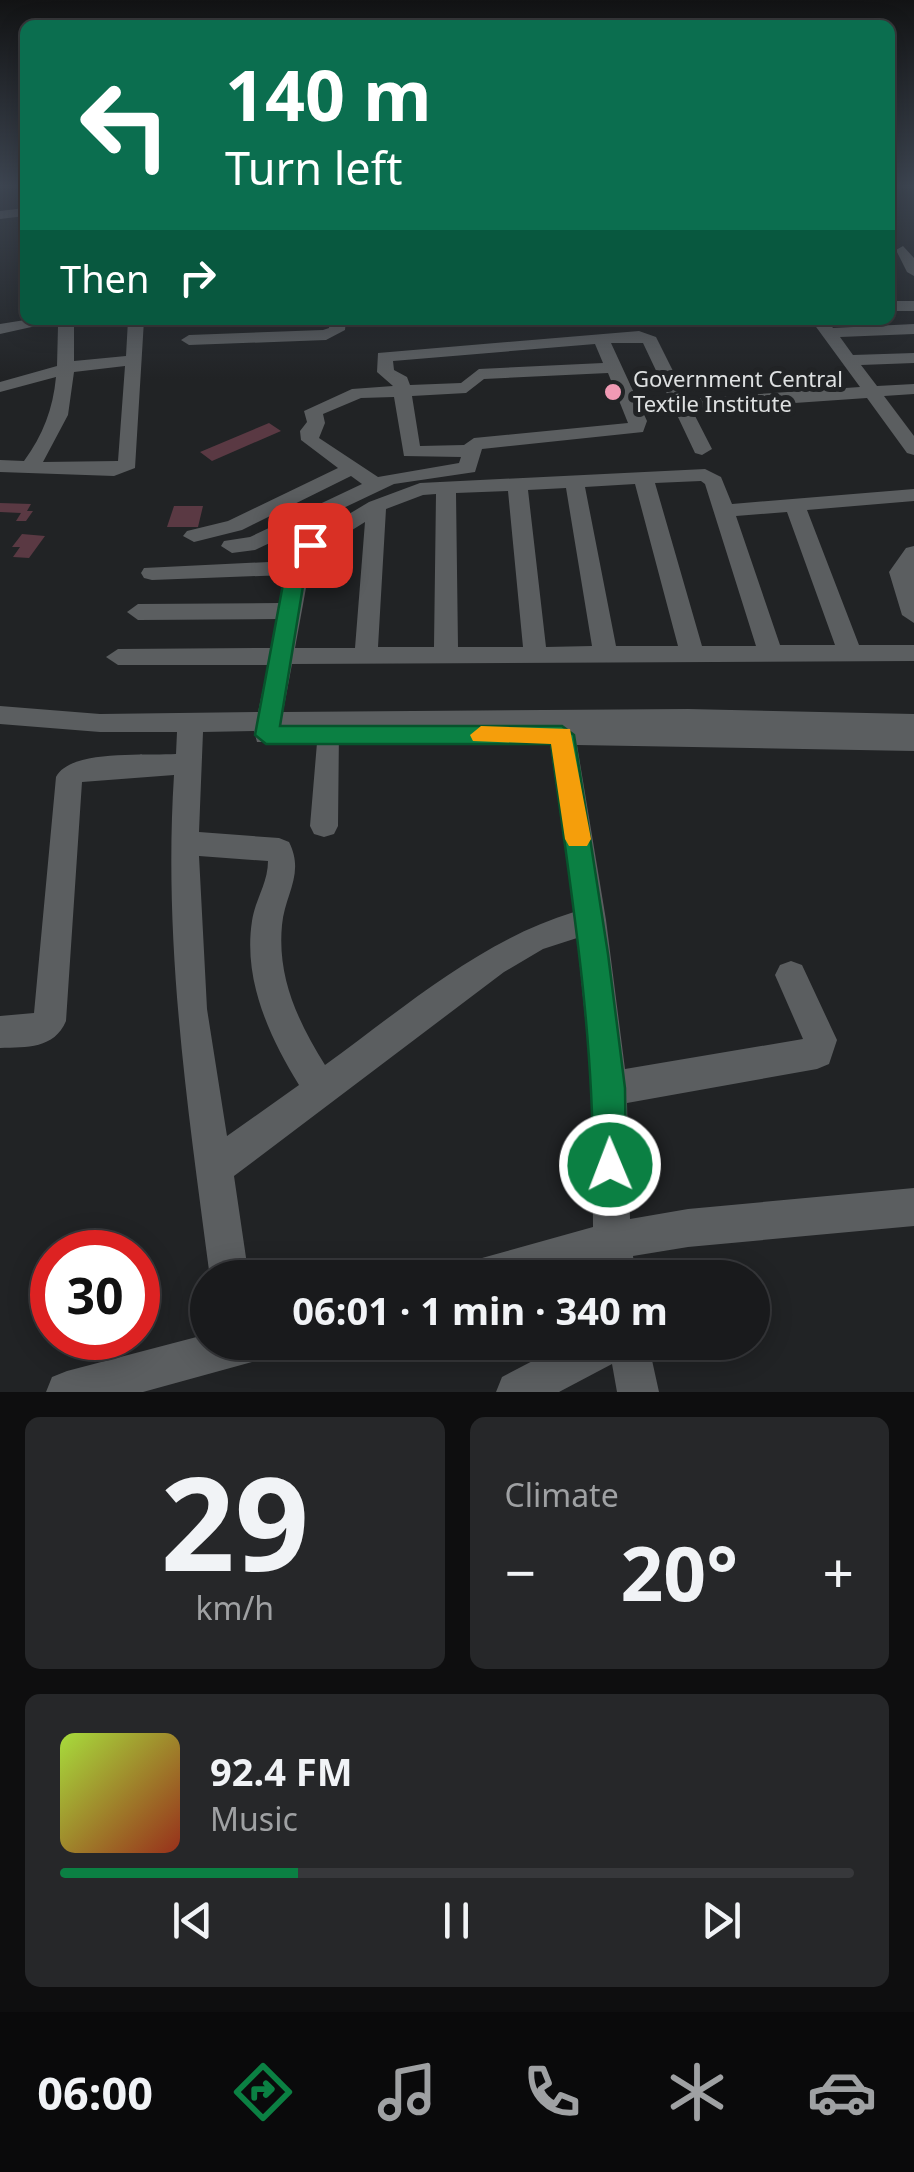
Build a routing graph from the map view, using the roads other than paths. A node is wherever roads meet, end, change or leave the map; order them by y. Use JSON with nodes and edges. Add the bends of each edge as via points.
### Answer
{"nodes":[{"id":1,"x":902,"y":250,"type":"edge"},
{"id":2,"x":914,"y":272,"type":"edge"},
{"id":3,"x":66,"y":325,"type":"edge"},
{"id":4,"x":136,"y":325,"type":"edge"},
{"id":5,"x":337,"y":325,"type":"edge"},
{"id":6,"x":824,"y":326,"type":"edge"},
{"id":7,"x":635,"y":328,"type":"edge"},
{"id":8,"x":914,"y":329,"type":"edge"},
{"id":9,"x":190,"y":340,"type":"dead end"},
{"id":10,"x":601,"y":340,"type":"junction"},
{"id":11,"x":914,"y":358,"type":"edge"},
{"id":12,"x":136,"y":360,"type":"junction"},
{"id":13,"x":850,"y":360,"type":"junction"},
{"id":14,"x":612,"y":368,"type":"junction"},
{"id":15,"x":65,"y":372,"type":"junction"},
{"id":16,"x":0,"y":387,"type":"edge"},
{"id":17,"x":914,"y":389,"type":"edge"},
{"id":18,"x":402,"y":390,"type":"junction"},
{"id":19,"x":874,"y":391,"type":"junction"},
{"id":20,"x":681,"y":405,"type":"junction"},
{"id":21,"x":914,"y":418,"type":"edge"},
{"id":22,"x":892,"y":419,"type":"junction"},
{"id":23,"x":702,"y":449,"type":"dead end"},
{"id":24,"x":914,"y":449,"type":"edge"},
{"id":25,"x":472,"y":451,"type":"junction"},
{"id":26,"x":31,"y":465,"type":"junction"},
{"id":27,"x":0,"y":466,"type":"edge"},
{"id":28,"x":352,"y":468,"type":"junction"},
{"id":29,"x":643,"y":476,"type":"junction"},
{"id":30,"x":574,"y":479,"type":"junction"},
{"id":31,"x":517,"y":482,"type":"junction"},
{"id":32,"x":446,"y":486,"type":"junction"},
{"id":33,"x":376,"y":495,"type":"junction"},
{"id":34,"x":914,"y":496,"type":"edge"},
{"id":35,"x":795,"y":505,"type":"junction"},
{"id":36,"x":723,"y":511,"type":"junction"},
{"id":37,"x":194,"y":536,"type":"dead end"},
{"id":38,"x":232,"y":546,"type":"dead end"},
{"id":39,"x":914,"y":553,"type":"edge"},
{"id":40,"x":296,"y":568,"type":"junction"},
{"id":41,"x":152,"y":572,"type":"dead end"},
{"id":42,"x":288,"y":611,"type":"junction"},
{"id":43,"x":138,"y":612,"type":"dead end"},
{"id":44,"x":914,"y":616,"type":"edge"},
{"id":45,"x":446,"y":652,"type":"junction"},
{"id":46,"x":535,"y":652,"type":"junction"},
{"id":47,"x":605,"y":652,"type":"junction"},
{"id":48,"x":692,"y":652,"type":"junction"},
{"id":49,"x":770,"y":652,"type":"junction"},
{"id":50,"x":850,"y":652,"type":"junction"},
{"id":51,"x":914,"y":653,"type":"edge"},
{"id":52,"x":366,"y":654,"type":"junction"},
{"id":53,"x":118,"y":656,"type":"dead end"},
{"id":54,"x":279,"y":657,"type":"junction"},
{"id":55,"x":0,"y":714,"type":"edge"},
{"id":56,"x":914,"y":723,"type":"edge"},
{"id":57,"x":561,"y":727,"type":"junction"},
{"id":58,"x":689,"y":727,"type":"junction"},
{"id":59,"x":268,"y":728,"type":"junction"},
{"id":60,"x":0,"y":730,"type":"edge"},
{"id":61,"x":347,"y":730,"type":"junction"},
{"id":62,"x":188,"y":741,"type":"junction"},
{"id":63,"x":914,"y":741,"type":"edge"},
{"id":64,"x":324,"y":826,"type":"dead end"},
{"id":65,"x":184,"y":844,"type":"junction"},
{"id":66,"x":590,"y":920,"type":"junction"},
{"id":67,"x":791,"y":974,"type":"dead end"},
{"id":68,"x":0,"y":1032,"type":"edge"},
{"id":69,"x":320,"y":1088,"type":"junction"},
{"id":70,"x":609,"y":1088,"type":"junction"},
{"id":71,"x":213,"y":1169,"type":"junction"},
{"id":72,"x":914,"y":1207,"type":"edge"},
{"id":73,"x":614,"y":1259,"type":"edge"},
{"id":74,"x":227,"y":1260,"type":"edge"},
{"id":75,"x":190,"y":1359,"type":"edge"},
{"id":76,"x":578,"y":1360,"type":"edge"},
{"id":77,"x":632,"y":1360,"type":"edge"},
{"id":78,"x":68,"y":1392,"type":"edge"},
{"id":79,"x":517,"y":1392,"type":"edge"},
{"id":80,"x":638,"y":1392,"type":"edge"}],
"edges":[{"from":1,"to":2,"type":"street"},
{"from":3,"to":15,"type":"street"},
{"from":4,"to":12,"type":"street"},
{"from":5,"to":9,"type":"street","via":[[326,335]]},
{"from":6,"to":8,"type":"street"},
{"from":6,"to":13,"type":"street"},
{"from":7,"to":10,"type":"street"},
{"from":7,"to":20,"type":"street","via":[[650,340]]},
{"from":10,"to":14,"type":"street"},
{"from":10,"to":18,"type":"street","via":[[384,357],[384,369],[401,381]]},
{"from":11,"to":13,"type":"street"},
{"from":12,"to":15,"type":"street","via":[[82,364]]},
{"from":12,"to":26,"type":"street","via":[[128,464],[114,470]]},
{"from":13,"to":19,"type":"street"},
{"from":14,"to":18,"type":"street","via":[[485,373],[462,388]]},
{"from":14,"to":25,"type":"street","via":[[636,428],[483,442]]},
{"from":15,"to":16,"type":"street"},
{"from":15,"to":26,"type":"street","via":[[56,430]]},
{"from":17,"to":19,"type":"street"},
{"from":18,"to":25,"type":"street","via":[[411,452]]},
{"from":18,"to":28,"type":"street","via":[[346,396],[313,411],[310,440]]},
{"from":19,"to":20,"type":"street"},
{"from":19,"to":22,"type":"street"},
{"from":20,"to":23,"type":"street"},
{"from":21,"to":22,"type":"street"},
{"from":22,"to":24,"type":"street"},
{"from":25,"to":33,"type":"street","via":[[468,468]]},
{"from":26,"to":27,"type":"street"},
{"from":28,"to":33,"type":"street"},
{"from":28,"to":37,"type":"street","via":[[223,531]]},
{"from":29,"to":30,"type":"street"},
{"from":29,"to":36,"type":"street","via":[[706,475],[714,480]]},
{"from":29,"to":48,"type":"street"},
{"from":30,"to":31,"type":"street"},
{"from":30,"to":47,"type":"street"},
{"from":31,"to":32,"type":"street"},
{"from":31,"to":46,"type":"street"},
{"from":32,"to":33,"type":"street"},
{"from":32,"to":45,"type":"street"},
{"from":33,"to":38,"type":"street"},
{"from":33,"to":40,"type":"street","via":[[310,545]]},
{"from":33,"to":52,"type":"street"},
{"from":34,"to":35,"type":"street"},
{"from":35,"to":36,"type":"street"},
{"from":35,"to":50,"type":"street"},
{"from":36,"to":49,"type":"street"},
{"from":39,"to":44,"type":"street","via":[[900,572]]},
{"from":40,"to":41,"type":"street"},
{"from":40,"to":42,"type":"street"},
{"from":42,"to":43,"type":"street"},
{"from":42,"to":54,"type":"street"},
{"from":45,"to":46,"type":"street"},
{"from":45,"to":52,"type":"street"},
{"from":46,"to":47,"type":"street"},
{"from":47,"to":48,"type":"street"},
{"from":48,"to":49,"type":"street"},
{"from":49,"to":50,"type":"street"},
{"from":50,"to":51,"type":"street"},
{"from":52,"to":54,"type":"street"},
{"from":53,"to":54,"type":"street"},
{"from":54,"to":59,"type":"street"},
{"from":55,"to":62,"type":"street"},
{"from":56,"to":58,"type":"street"},
{"from":57,"to":58,"type":"street"},
{"from":57,"to":61,"type":"street"},
{"from":57,"to":66,"type":"street"},
{"from":58,"to":63,"type":"street"},
{"from":59,"to":61,"type":"street"},
{"from":59,"to":62,"type":"street"},
{"from":60,"to":62,"type":"street"},
{"from":61,"to":64,"type":"street"},
{"from":62,"to":65,"type":"street"},
{"from":62,"to":68,"type":"street","via":[[68,777],[50,1021],[37,1032]]},
{"from":65,"to":69,"type":"street","via":[[282,854],[267,922],[266,969],[283,1028]]},
{"from":65,"to":71,"type":"street","via":[[192,1009]]},
{"from":66,"to":69,"type":"street","via":[[534,938],[493,962]]},
{"from":66,"to":70,"type":"street"},
{"from":67,"to":70,"type":"street","via":[[820,1040],[817,1054]]},
{"from":69,"to":71,"type":"street"},
{"from":70,"to":73,"type":"street"},
{"from":71,"to":74,"type":"street"},
{"from":72,"to":73,"type":"street","via":[[688,1228]]},
{"from":75,"to":78,"type":"street"},
{"from":76,"to":79,"type":"street"},
{"from":77,"to":80,"type":"street"}]}
